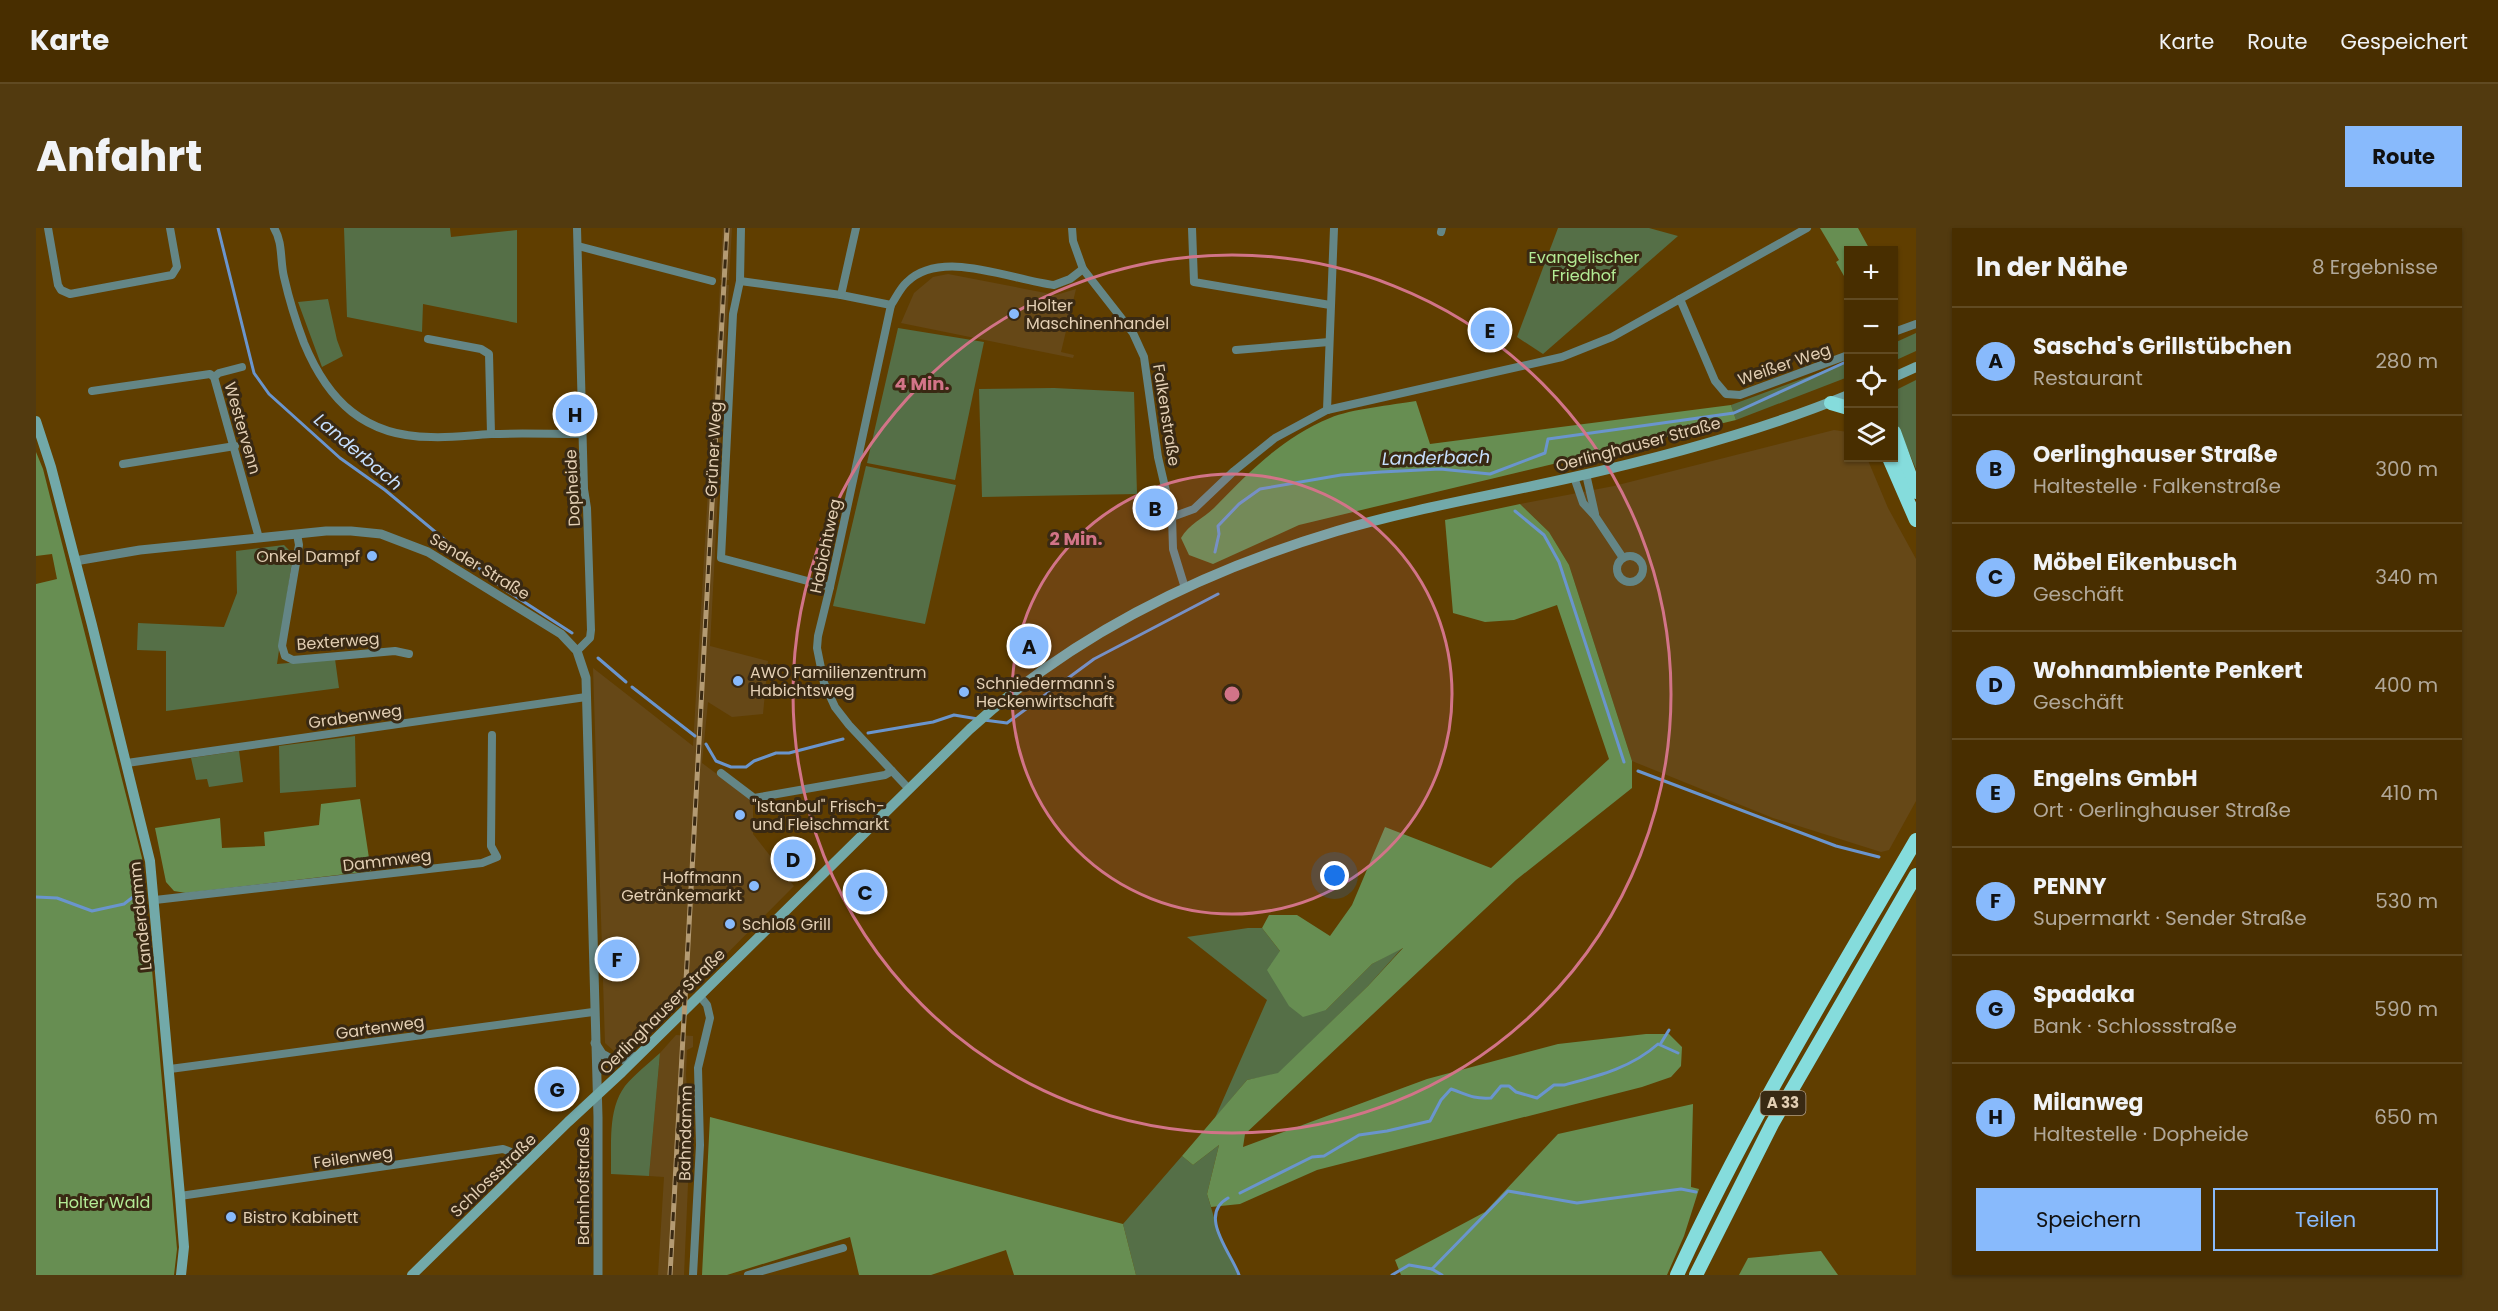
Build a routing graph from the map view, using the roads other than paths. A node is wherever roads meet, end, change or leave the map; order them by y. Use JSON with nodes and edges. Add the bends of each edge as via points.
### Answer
{"nodes":[{"id":1,"x":48,"y":228,"type":"edge"},
{"id":2,"x":170,"y":228,"type":"edge"},
{"id":3,"x":274,"y":228,"type":"edge"},
{"id":4,"x":577,"y":228,"type":"edge"},
{"id":5,"x":741,"y":228,"type":"edge"},
{"id":6,"x":856,"y":228,"type":"edge"},
{"id":7,"x":1072,"y":228,"type":"edge"},
{"id":8,"x":1192,"y":228,"type":"edge"},
{"id":9,"x":1334,"y":228,"type":"edge"},
{"id":10,"x":1807,"y":228,"type":"edge"},
{"id":11,"x":578,"y":246,"type":"junction"},
{"id":12,"x":1083,"y":269,"type":"junction"},
{"id":13,"x":712,"y":281,"type":"dead end"},
{"id":14,"x":740,"y":281,"type":"junction"},
{"id":15,"x":841,"y":295,"type":"junction"},
{"id":16,"x":1680,"y":299,"type":"junction"},
{"id":17,"x":891,"y":305,"type":"junction"},
{"id":18,"x":1330,"y":305,"type":"junction"},
{"id":19,"x":1916,"y":324,"type":"edge"},
{"id":20,"x":1898,"y":330,"type":"edge"},
{"id":21,"x":428,"y":339,"type":"dead end"},
{"id":22,"x":1329,"y":342,"type":"junction"},
{"id":23,"x":1236,"y":350,"type":"dead end"},
{"id":24,"x":1844,"y":356,"type":"edge"},
{"id":25,"x":242,"y":367,"type":"dead end"},
{"id":26,"x":1916,"y":367,"type":"edge"},
{"id":27,"x":1898,"y":375,"type":"edge"},
{"id":28,"x":214,"y":377,"type":"junction"},
{"id":29,"x":92,"y":390,"type":"dead end"},
{"id":30,"x":1844,"y":397,"type":"edge"},
{"id":31,"x":1831,"y":402,"type":"junction"},
{"id":32,"x":1844,"y":407,"type":"edge"},
{"id":33,"x":1327,"y":411,"type":"junction"},
{"id":34,"x":36,"y":421,"type":"edge"},
{"id":35,"x":491,"y":434,"type":"junction"},
{"id":36,"x":582,"y":434,"type":"junction"},
{"id":37,"x":1898,"y":445,"type":"edge"},
{"id":38,"x":235,"y":446,"type":"junction"},
{"id":39,"x":1891,"y":462,"type":"edge"},
{"id":40,"x":123,"y":464,"type":"dead end"},
{"id":41,"x":1586,"y":474,"type":"junction"},
{"id":42,"x":1574,"y":477,"type":"junction"},
{"id":43,"x":1916,"y":492,"type":"edge"},
{"id":44,"x":1595,"y":516,"type":"junction"},
{"id":45,"x":1172,"y":517,"type":"junction"},
{"id":46,"x":1916,"y":520,"type":"edge"},
{"id":47,"x":297,"y":534,"type":"junction"},
{"id":48,"x":259,"y":538,"type":"junction"},
{"id":49,"x":1623,"y":558,"type":"dead end"},
{"id":50,"x":75,"y":561,"type":"junction"},
{"id":51,"x":830,"y":587,"type":"junction"},
{"id":52,"x":1185,"y":588,"type":"junction"},
{"id":53,"x":577,"y":651,"type":"junction"},
{"id":54,"x":409,"y":654,"type":"dead end"},
{"id":55,"x":586,"y":697,"type":"junction"},
{"id":56,"x":492,"y":735,"type":"dead end"},
{"id":57,"x":127,"y":763,"type":"junction"},
{"id":58,"x":892,"y":771,"type":"junction"},
{"id":59,"x":721,"y":773,"type":"dead end"},
{"id":60,"x":909,"y":789,"type":"junction"},
{"id":61,"x":1916,"y":840,"type":"edge"},
{"id":62,"x":1916,"y":875,"type":"edge"},
{"id":63,"x":155,"y":900,"type":"junction"},
{"id":64,"x":699,"y":995,"type":"junction"},
{"id":65,"x":593,"y":1012,"type":"junction"},
{"id":66,"x":594,"y":1042,"type":"junction"},
{"id":67,"x":638,"y":1056,"type":"junction"},
{"id":68,"x":170,"y":1069,"type":"junction"},
{"id":69,"x":596,"y":1098,"type":"junction"},
{"id":70,"x":524,"y":1166,"type":"junction"},
{"id":71,"x":180,"y":1196,"type":"junction"},
{"id":72,"x":843,"y":1248,"type":"dead end"},
{"id":73,"x":181,"y":1275,"type":"edge"},
{"id":74,"x":412,"y":1275,"type":"edge"},
{"id":75,"x":598,"y":1275,"type":"edge"},
{"id":76,"x":693,"y":1275,"type":"edge"},
{"id":77,"x":748,"y":1275,"type":"edge"},
{"id":78,"x":1677,"y":1275,"type":"edge"},
{"id":79,"x":1696,"y":1275,"type":"edge"}],
"edges":[{"from":1,"to":2,"type":"street","via":[[58,285],[70,294],[172,275],[177,267]]},
{"from":3,"to":35,"type":"street","via":[[283,276],[304,342],[333,395],[354,413],[386,431],[429,438]]},
{"from":4,"to":11,"type":"street","name":"Dopheide"},
{"from":5,"to":14,"type":"street","name":"Grüner Weg"},
{"from":6,"to":15,"type":"street"},
{"from":7,"to":12,"type":"street","name":"Falkenstraße"},
{"from":8,"to":18,"type":"street","via":[[1194,282]]},
{"from":9,"to":18,"type":"street"},
{"from":10,"to":16,"type":"street"},
{"from":11,"to":13,"type":"street"},
{"from":11,"to":36,"type":"street","name":"Dopheide"},
{"from":12,"to":17,"type":"street","name":"Habichtweg","via":[[1054,285],[954,265],[927,269],[906,282]]},
{"from":12,"to":45,"type":"street","name":"Falkenstraße","via":[[1133,333],[1144,357],[1158,457]]},
{"from":14,"to":15,"type":"street"},
{"from":14,"to":51,"type":"street","name":"Grüner Weg","via":[[734,315],[721,558]]},
{"from":15,"to":17,"type":"street"},
{"from":16,"to":24,"type":"street","name":"Weißer Weg","via":[[1715,381],[1726,393],[1740,395]]},
{"from":16,"to":33,"type":"street","via":[[1612,338],[1562,357]]},
{"from":17,"to":51,"type":"street","name":"Habichtweg"},
{"from":18,"to":22,"type":"street"},
{"from":19,"to":20,"type":"street"},
{"from":21,"to":35,"type":"street","via":[[489,354]]},
{"from":22,"to":23,"type":"street"},
{"from":22,"to":33,"type":"street"},
{"from":25,"to":28,"type":"street"},
{"from":26,"to":27,"type":"main road"},
{"from":28,"to":29,"type":"street","name":"Westervenn","via":[[205,374]]},
{"from":28,"to":38,"type":"street","name":"Westervenn"},
{"from":30,"to":31,"type":"main road","name":"Oerlinghauser Straße"},
{"from":31,"to":32,"type":"highway"},
{"from":31,"to":41,"type":"main road","name":"Oerlinghauser Straße","via":[[1679,452]]},
{"from":33,"to":45,"type":"street","via":[[1275,438],[1194,509]]},
{"from":34,"to":50,"type":"main road"},
{"from":35,"to":36,"type":"street"},
{"from":36,"to":53,"type":"street","name":"Dopheide","via":[[591,630],[590,638]]},
{"from":37,"to":43,"type":"highway"},
{"from":38,"to":40,"type":"street"},
{"from":38,"to":48,"type":"street","name":"Westervenn"},
{"from":39,"to":46,"type":"highway"},
{"from":41,"to":42,"type":"main road","name":"Oerlinghauser Straße"},
{"from":41,"to":44,"type":"street"},
{"from":42,"to":44,"type":"street","via":[[1583,503]]},
{"from":42,"to":52,"type":"main road","name":"Oerlinghauser Straße","via":[[1339,530],[1278,549]]},
{"from":44,"to":49,"type":"street"},
{"from":45,"to":52,"type":"street","name":"Falkenstraße","via":[[1173,549]]},
{"from":47,"to":48,"type":"street","name":"Sender Straße"},
{"from":47,"to":53,"type":"street","name":"Sender Straße","via":[[381,534],[418,547],[552,627]]},
{"from":47,"to":54,"type":"street","name":"Bexterweg","via":[[299,545],[282,646],[285,656],[293,660],[395,651]]},
{"from":48,"to":50,"type":"street","name":"Sender Straße"},
{"from":50,"to":57,"type":"main road","name":"Landerdamm"},
{"from":51,"to":58,"type":"street","name":"Habichtweg","via":[[817,642],[824,683],[835,707]]},
{"from":52,"to":60,"type":"main road","name":"Oerlinghauser Straße","via":[[1095,636],[1044,669],[990,710]]},
{"from":53,"to":55,"type":"street","name":"Sender Straße","via":[[586,678]]},
{"from":55,"to":57,"type":"street","name":"Grabenweg"},
{"from":55,"to":65,"type":"street","name":"Sender Straße"},
{"from":56,"to":63,"type":"street","name":"Dammweg","via":[[491,846],[497,857],[482,863]]},
{"from":57,"to":63,"type":"main road","name":"Landerdamm"},
{"from":58,"to":59,"type":"street","via":[[754,798]]},
{"from":58,"to":60,"type":"street","name":"Habichtweg"},
{"from":60,"to":64,"type":"main road","name":"Oerlinghauser Straße"},
{"from":61,"to":78,"type":"highway","number":"A 33","via":[[1756,1116]]},
{"from":62,"to":79,"type":"highway","number":"A 33","via":[[1772,1124]]},
{"from":63,"to":68,"type":"main road","name":"Landerdamm"},
{"from":64,"to":67,"type":"main road","name":"Oerlinghauser Straße"},
{"from":64,"to":76,"type":"street","name":"Bahndamm","via":[[710,1018],[698,1068],[700,1144]]},
{"from":65,"to":66,"type":"street","name":"Sender Straße"},
{"from":65,"to":68,"type":"street","name":"Gartenweg"},
{"from":66,"to":67,"type":"street","via":[[602,1054],[614,1061]]},
{"from":66,"to":69,"type":"street","name":"Sender Straße"},
{"from":67,"to":69,"type":"main road","name":"Oerlinghauser Straße"},
{"from":68,"to":71,"type":"main road","name":"Landerdamm"},
{"from":69,"to":70,"type":"main road","name":"Schlossstraße"},
{"from":69,"to":75,"type":"street","name":"Bahnhofstraße"},
{"from":70,"to":71,"type":"street","name":"Feilenweg","via":[[503,1149]]},
{"from":70,"to":74,"type":"main road","name":"Schlossstraße"},
{"from":71,"to":73,"type":"main road","name":"Landerdamm","via":[[184,1247]]},
{"from":72,"to":77,"type":"street"}]}
